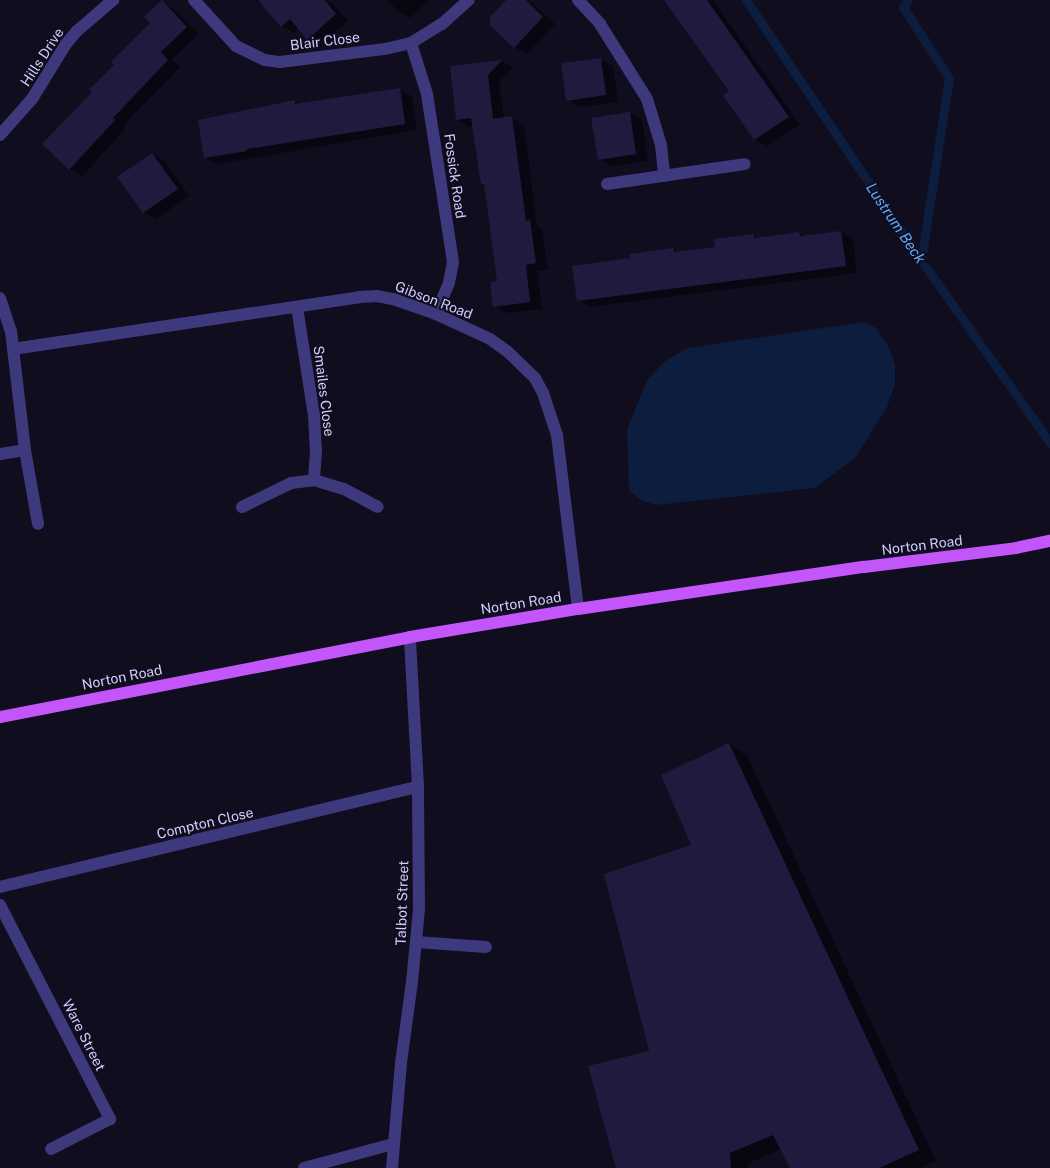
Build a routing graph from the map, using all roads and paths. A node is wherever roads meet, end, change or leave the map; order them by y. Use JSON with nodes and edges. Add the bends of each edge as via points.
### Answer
{"nodes":[{"id":1,"x":113,"y":0,"type":"edge"},
{"id":2,"x":194,"y":0,"type":"edge"},
{"id":3,"x":469,"y":0,"type":"edge"},
{"id":4,"x":578,"y":0,"type":"edge"},
{"id":5,"x":411,"y":43,"type":"junction"},
{"id":6,"x":0,"y":135,"type":"edge"},
{"id":7,"x":745,"y":164,"type":"dead end"},
{"id":8,"x":664,"y":176,"type":"junction"},
{"id":9,"x":608,"y":184,"type":"dead end"},
{"id":10,"x":0,"y":298,"type":"edge"},
{"id":11,"x":297,"y":307,"type":"junction"},
{"id":12,"x":436,"y":314,"type":"junction"},
{"id":13,"x":13,"y":349,"type":"junction"},
{"id":14,"x":25,"y":450,"type":"junction"},
{"id":15,"x":0,"y":454,"type":"edge"},
{"id":16,"x":314,"y":480,"type":"junction"},
{"id":17,"x":242,"y":507,"type":"dead end"},
{"id":18,"x":378,"y":508,"type":"dead end"},
{"id":19,"x":38,"y":524,"type":"dead end"},
{"id":20,"x":1050,"y":541,"type":"edge"},
{"id":21,"x":578,"y":609,"type":"junction"},
{"id":22,"x":410,"y":637,"type":"junction"},
{"id":23,"x":0,"y":717,"type":"edge"},
{"id":24,"x":418,"y":787,"type":"junction"},
{"id":25,"x":0,"y":888,"type":"edge"},
{"id":26,"x":0,"y":905,"type":"edge"},
{"id":27,"x":416,"y":942,"type":"junction"},
{"id":28,"x":486,"y":948,"type":"dead end"},
{"id":29,"x":393,"y":1144,"type":"junction"},
{"id":30,"x":51,"y":1149,"type":"dead end"},
{"id":31,"x":304,"y":1168,"type":"edge"},
{"id":32,"x":392,"y":1168,"type":"edge"}],
"edges":[{"from":1,"to":6,"type":"street","name":"Hills Drive","via":[[71,38],[32,99]]},
{"from":2,"to":5,"type":"street","name":"Blair Close","via":[[236,46],[265,60],[300,61]]},
{"from":3,"to":5,"type":"street","name":"Blair Close","via":[[442,24]]},
{"from":4,"to":8,"type":"street","via":[[600,24],[648,99],[661,145]]},
{"from":5,"to":12,"type":"street","name":"Fossick Road","via":[[428,94],[452,262],[449,283]]},
{"from":7,"to":8,"type":"street"},
{"from":8,"to":9,"type":"street"},
{"from":10,"to":13,"type":"street","via":[[11,331]]},
{"from":11,"to":12,"type":"street","name":"Gibson Road","via":[[377,296]]},
{"from":11,"to":13,"type":"street","name":"Gibson Road"},
{"from":11,"to":16,"type":"street","name":"Smailes Close","via":[[314,415]]},
{"from":12,"to":21,"type":"street","name":"Gibson Road","via":[[490,339],[508,352],[535,378],[543,393],[557,436]]},
{"from":13,"to":14,"type":"street"},
{"from":14,"to":15,"type":"street"},
{"from":14,"to":19,"type":"street"},
{"from":16,"to":17,"type":"street","via":[[291,483]]},
{"from":16,"to":18,"type":"street","via":[[344,488]]},
{"from":20,"to":21,"type":"main road","name":"Norton Road"},
{"from":21,"to":22,"type":"main road","name":"Norton Road"},
{"from":22,"to":23,"type":"main road","name":"Norton Road"},
{"from":22,"to":24,"type":"street","name":"Talbot Street"},
{"from":24,"to":25,"type":"street","name":"Compton Close"},
{"from":24,"to":27,"type":"street","name":"Talbot Street","via":[[419,909]]},
{"from":26,"to":30,"type":"street","name":"Ware Street","via":[[110,1119]]},
{"from":27,"to":28,"type":"street"},
{"from":27,"to":29,"type":"street","name":"Talbot Street"},
{"from":29,"to":31,"type":"street"},
{"from":29,"to":32,"type":"street","name":"Talbot Street"}]}
